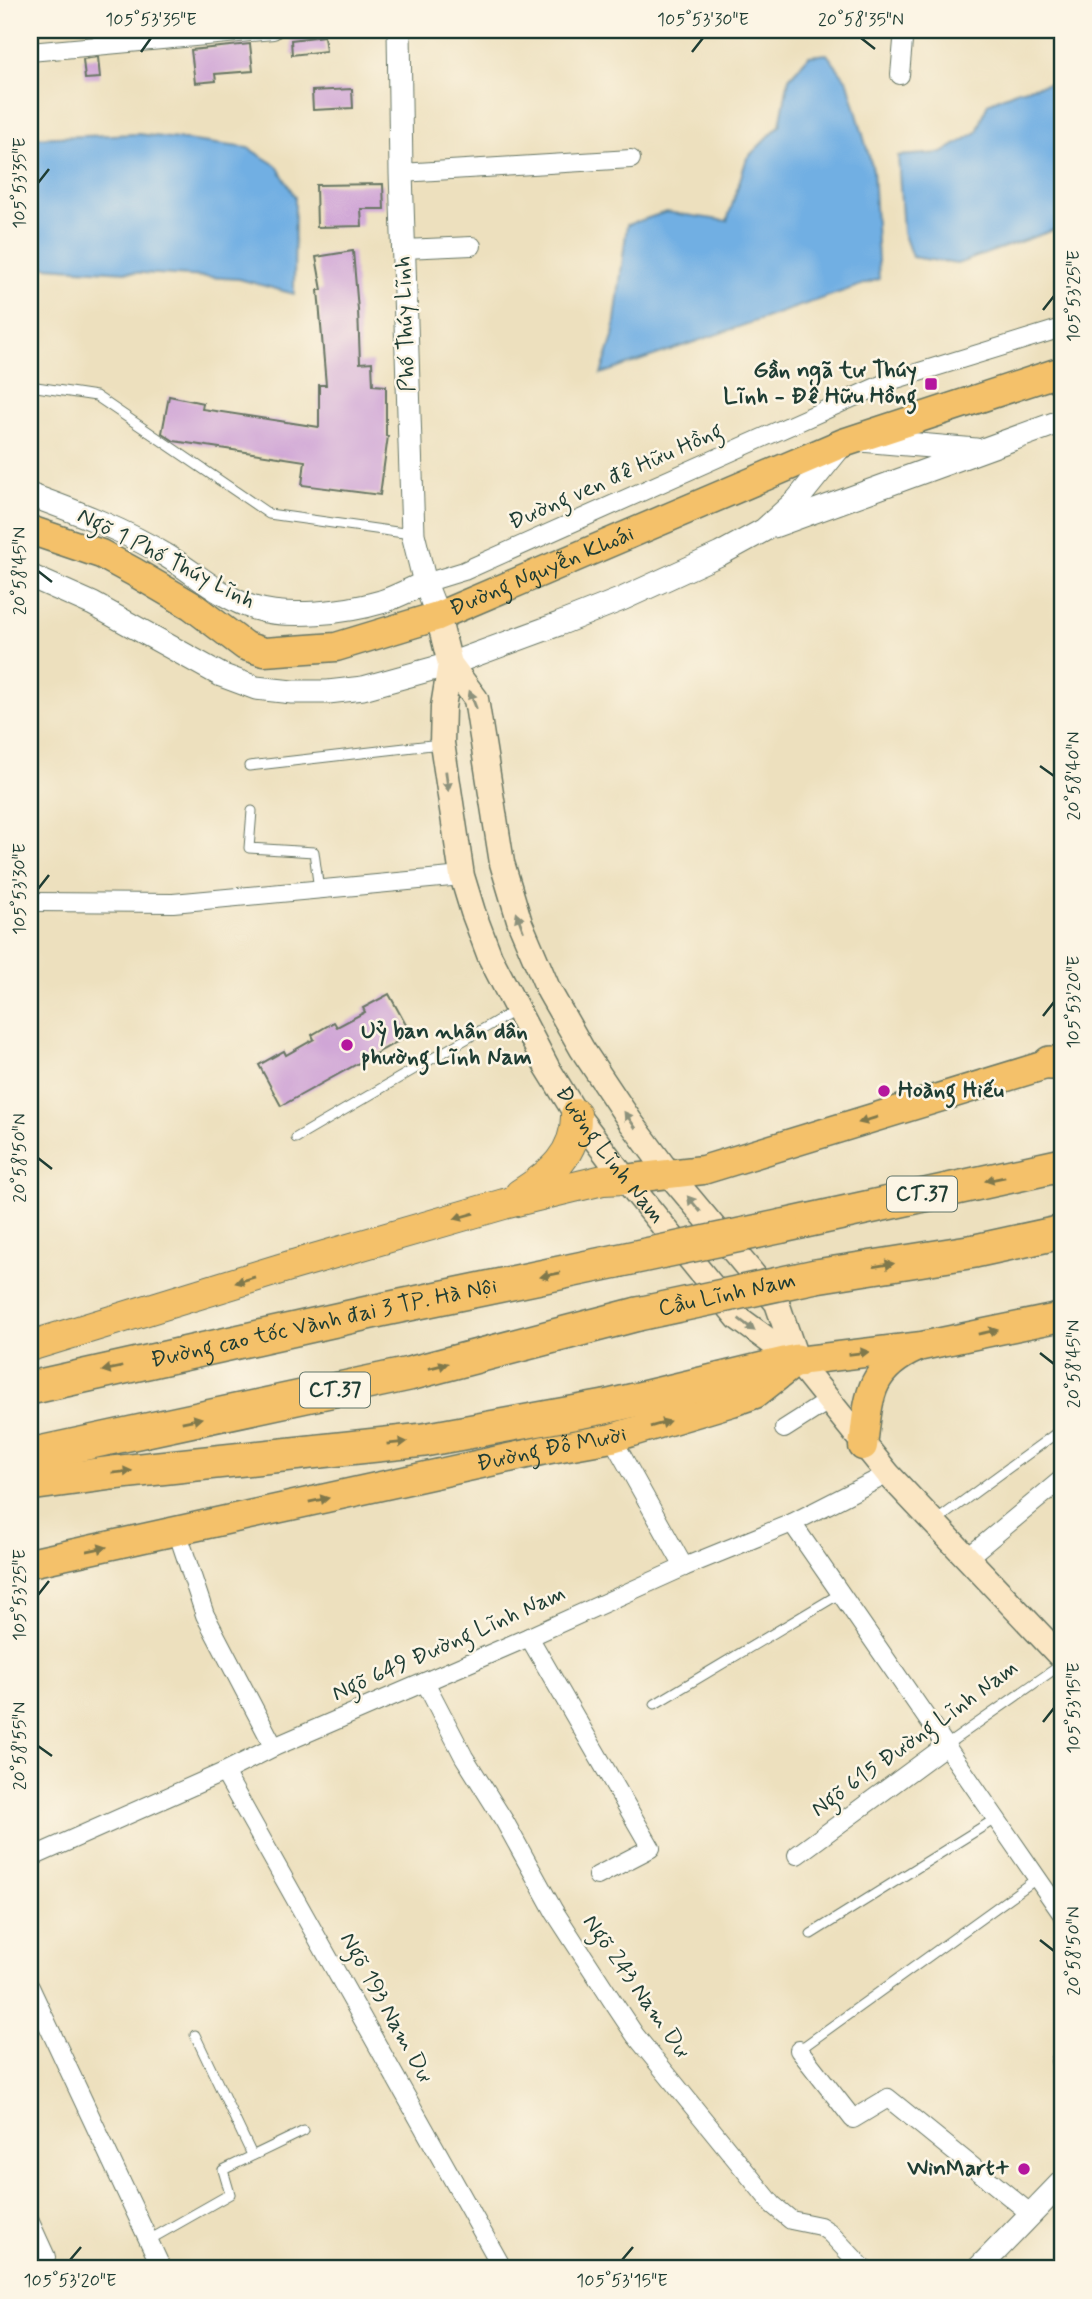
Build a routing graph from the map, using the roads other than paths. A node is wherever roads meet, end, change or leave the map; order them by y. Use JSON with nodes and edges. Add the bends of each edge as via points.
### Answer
{"nodes":[{"id":1,"x":273,"y":30,"type":"edge"},
{"id":2,"x":399,"y":30,"type":"edge"},
{"id":3,"x":904,"y":30,"type":"edge"},
{"id":4,"x":30,"y":52,"type":"edge"},
{"id":5,"x":900,"y":75,"type":"dead end"},
{"id":6,"x":631,"y":159,"type":"dead end"},
{"id":7,"x":401,"y":173,"type":"junction"},
{"id":8,"x":472,"y":246,"type":"dead end"},
{"id":9,"x":404,"y":249,"type":"junction"},
{"id":10,"x":1062,"y":328,"type":"edge"},
{"id":11,"x":1062,"y":371,"type":"edge"},
{"id":12,"x":30,"y":386,"type":"edge"},
{"id":13,"x":1062,"y":421,"type":"edge"},
{"id":14,"x":849,"y":441,"type":"junction"},
{"id":15,"x":983,"y":450,"type":"junction"},
{"id":16,"x":30,"y":495,"type":"edge"},
{"id":17,"x":30,"y":530,"type":"edge"},
{"id":18,"x":765,"y":530,"type":"junction"},
{"id":19,"x":413,"y":534,"type":"junction"},
{"id":20,"x":30,"y":576,"type":"edge"},
{"id":21,"x":425,"y":583,"type":"junction"},
{"id":22,"x":438,"y":615,"type":"junction"},
{"id":23,"x":450,"y":664,"type":"junction"},
{"id":24,"x":442,"y":743,"type":"junction"},
{"id":25,"x":248,"y":766,"type":"dead end"},
{"id":26,"x":252,"y":811,"type":"dead end"},
{"id":27,"x":462,"y":876,"type":"junction"},
{"id":28,"x":318,"y":890,"type":"junction"},
{"id":29,"x":32,"y":902,"type":"edge"},
{"id":30,"x":516,"y":1010,"type":"junction"},
{"id":31,"x":1058,"y":1062,"type":"edge"},
{"id":32,"x":576,"y":1114,"type":"junction"},
{"id":33,"x":296,"y":1138,"type":"dead end"},
{"id":34,"x":1062,"y":1165,"type":"edge"},
{"id":35,"x":670,"y":1175,"type":"junction"},
{"id":36,"x":625,"y":1179,"type":"junction"},
{"id":37,"x":504,"y":1204,"type":"junction"},
{"id":38,"x":1062,"y":1232,"type":"edge"},
{"id":39,"x":1062,"y":1317,"type":"edge"},
{"id":40,"x":30,"y":1346,"type":"edge"},
{"id":41,"x":922,"y":1346,"type":"junction"},
{"id":42,"x":797,"y":1362,"type":"junction"},
{"id":43,"x":30,"y":1388,"type":"edge"},
{"id":44,"x":828,"y":1401,"type":"junction"},
{"id":45,"x":784,"y":1429,"type":"dead end"},
{"id":46,"x":1062,"y":1429,"type":"edge"},
{"id":47,"x":612,"y":1438,"type":"junction"},
{"id":48,"x":863,"y":1446,"type":"junction"},
{"id":49,"x":30,"y":1455,"type":"edge"},
{"id":50,"x":888,"y":1474,"type":"junction"},
{"id":51,"x":1062,"y":1479,"type":"edge"},
{"id":52,"x":30,"y":1484,"type":"edge"},
{"id":53,"x":934,"y":1522,"type":"junction"},
{"id":54,"x":792,"y":1523,"type":"junction"},
{"id":55,"x":177,"y":1531,"type":"junction"},
{"id":56,"x":967,"y":1558,"type":"junction"},
{"id":57,"x":30,"y":1563,"type":"edge"},
{"id":58,"x":684,"y":1567,"type":"junction"},
{"id":59,"x":841,"y":1593,"type":"junction"},
{"id":60,"x":529,"y":1637,"type":"junction"},
{"id":61,"x":1062,"y":1658,"type":"edge"},
{"id":62,"x":1062,"y":1664,"type":"edge"},
{"id":63,"x":425,"y":1682,"type":"junction"},
{"id":64,"x":655,"y":1704,"type":"dead end"},
{"id":65,"x":945,"y":1746,"type":"junction"},
{"id":66,"x":274,"y":1747,"type":"junction"},
{"id":67,"x":224,"y":1772,"type":"junction"},
{"id":68,"x":995,"y":1819,"type":"junction"},
{"id":69,"x":797,"y":1855,"type":"dead end"},
{"id":70,"x":30,"y":1858,"type":"edge"},
{"id":71,"x":597,"y":1876,"type":"dead end"},
{"id":72,"x":1036,"y":1879,"type":"junction"},
{"id":73,"x":1062,"y":1914,"type":"edge"},
{"id":74,"x":811,"y":1934,"type":"dead end"},
{"id":75,"x":30,"y":1987,"type":"edge"},
{"id":76,"x":195,"y":2035,"type":"dead end"},
{"id":77,"x":799,"y":2050,"type":"joint"},
{"id":78,"x":304,"y":2131,"type":"dead end"},
{"id":79,"x":252,"y":2155,"type":"junction"},
{"id":80,"x":1062,"y":2182,"type":"edge"},
{"id":81,"x":1031,"y":2214,"type":"junction"},
{"id":82,"x":30,"y":2222,"type":"edge"},
{"id":83,"x":149,"y":2240,"type":"junction"},
{"id":84,"x":30,"y":2262,"type":"edge"},
{"id":85,"x":496,"y":2267,"type":"edge"},
{"id":86,"x":162,"y":2269,"type":"edge"},
{"id":87,"x":864,"y":2269,"type":"edge"},
{"id":88,"x":978,"y":2269,"type":"edge"}],
"edges":[{"from":1,"to":4,"type":"street"},
{"from":2,"to":7,"type":"street","name":"Phố Thúy Lĩnh"},
{"from":3,"to":5,"type":"street"},
{"from":6,"to":7,"type":"street"},
{"from":7,"to":9,"type":"street","name":"Phố Thúy Lĩnh"},
{"from":8,"to":9,"type":"street"},
{"from":9,"to":19,"type":"street","name":"Phố Thúy Lĩnh"},
{"from":10,"to":21,"type":"street","name":"Đường ven đê Hữu Hồng","via":[[890,381],[464,571]]},
{"from":11,"to":14,"type":"main road","name":"Đường Nguyễn Khoái"},
{"from":12,"to":19,"type":"lane","via":[[96,396],[269,514]]},
{"from":13,"to":15,"type":"street"},
{"from":14,"to":15,"type":"street"},
{"from":14,"to":18,"type":"street"},
{"from":14,"to":22,"type":"main road","name":"Đường Nguyễn Khoái"},
{"from":15,"to":18,"type":"street"},
{"from":16,"to":21,"type":"street","name":"Ngõ 1 Phố Thúy Lĩnh","via":[[124,532],[234,600],[255,608],[278,613],[349,608],[382,601]]},
{"from":17,"to":22,"type":"main road","name":"Đường Nguyễn Khoái","via":[[112,560],[192,607],[245,646],[264,652],[336,648]]},
{"from":18,"to":23,"type":"street","via":[[622,599]]},
{"from":19,"to":21,"type":"street","name":"Phố Thúy Lĩnh"},
{"from":20,"to":23,"type":"street","via":[[93,604],[221,675],[256,688],[328,692],[363,688]]},
{"from":21,"to":22,"type":"street","name":"Phố Thúy Lĩnh"},
{"from":22,"to":23,"type":"main road","name":"Đường Lĩnh Nam"},
{"from":23,"to":24,"type":"main road","name":"Đường Lĩnh Nam"},
{"from":35,"to":23,"type":"main road","name":"Đường Lĩnh Nam","one_way":true,"via":[[582,1049],[520,923],[502,863],[476,699]]},
{"from":24,"to":25,"type":"lane"},
{"from":24,"to":27,"type":"main road","name":"Đường Lĩnh Nam","one_way":true},
{"from":26,"to":28,"type":"lane","via":[[249,848],[314,852]]},
{"from":27,"to":28,"type":"street"},
{"from":27,"to":30,"type":"main road","name":"Đường Lĩnh Nam","via":[[490,957]]},
{"from":28,"to":29,"type":"street","via":[[173,903]]},
{"from":30,"to":32,"type":"main road","name":"Đường Lĩnh Nam"},
{"from":30,"to":33,"type":"lane"},
{"from":31,"to":35,"type":"main road","one_way":true,"via":[[704,1170]]},
{"from":32,"to":36,"type":"main road","name":"Đường Lĩnh Nam"},
{"from":32,"to":37,"type":"highway","via":[[574,1138],[562,1161]]},
{"from":34,"to":43,"type":"highway","name":"Đường cao tốc Vành đai 3 TP. Hà Nội","number":"CT.37","one_way":true,"bridge":true},
{"from":35,"to":36,"type":"main road"},
{"from":42,"to":35,"type":"main road","name":"Đường Lĩnh Nam","one_way":true,"via":[[777,1303]]},
{"from":36,"to":37,"type":"highway"},
{"from":36,"to":42,"type":"main road","name":"Đường Lĩnh Nam","one_way":true,"via":[[738,1318]]},
{"from":37,"to":40,"type":"highway","one_way":true},
{"from":49,"to":38,"type":"highway","name":"Cầu Lĩnh Nam","number":"CT.37","one_way":true,"bridge":true,"via":[[409,1374],[638,1314],[816,1276]]},
{"from":41,"to":39,"type":"main road","one_way":true},
{"from":42,"to":41,"type":"main road","one_way":true},
{"from":41,"to":48,"type":"main road","via":[[899,1356],[873,1387]]},
{"from":42,"to":44,"type":"main road","name":"Đường Lĩnh Nam"},
{"from":47,"to":42,"type":"main road","name":"Đường Đỗ Mười","one_way":true,"via":[[755,1394]]},
{"from":52,"to":42,"type":"highway","one_way":true,"via":[[424,1440],[605,1407]]},
{"from":44,"to":45,"type":"street"},
{"from":44,"to":48,"type":"main road","name":"Đường Lĩnh Nam"},
{"from":46,"to":53,"type":"lane"},
{"from":55,"to":47,"type":"main road","name":"Đường Đỗ Mười","one_way":true},
{"from":47,"to":58,"type":"street"},
{"from":48,"to":50,"type":"main road","name":"Đường Lĩnh Nam"},
{"from":50,"to":53,"type":"main road","name":"Đường Lĩnh Nam"},
{"from":50,"to":54,"type":"street","name":"Ngõ 649 Đường Lĩnh Nam"},
{"from":51,"to":56,"type":"street"},
{"from":53,"to":56,"type":"main road","name":"Đường Lĩnh Nam"},
{"from":54,"to":58,"type":"street","name":"Ngõ 649 Đường Lĩnh Nam"},
{"from":54,"to":59,"type":"street"},
{"from":57,"to":55,"type":"main road","name":"Đường Đỗ Mười","one_way":true},
{"from":55,"to":66,"type":"street","via":[[205,1615]]},
{"from":56,"to":61,"type":"main road","name":"Đường Lĩnh Nam"},
{"from":58,"to":60,"type":"street","name":"Ngõ 649 Đường Lĩnh Nam"},
{"from":59,"to":64,"type":"lane"},
{"from":59,"to":65,"type":"street"},
{"from":60,"to":63,"type":"street","name":"Ngõ 649 Đường Lĩnh Nam"},
{"from":60,"to":71,"type":"street","via":[[651,1848]]},
{"from":62,"to":65,"type":"lane","name":"Ngõ 615 Đường Lĩnh Nam"},
{"from":63,"to":66,"type":"street","name":"Ngõ 649 Đường Lĩnh Nam"},
{"from":63,"to":87,"type":"street","name":"Ngõ 243 Nam Dư","via":[[554,1911],[635,2035],[773,2205],[791,2220],[829,2232]]},
{"from":65,"to":68,"type":"street"},
{"from":65,"to":69,"type":"street","name":"Ngõ 615 Đường Lĩnh Nam"},
{"from":66,"to":67,"type":"street","name":"Ngõ 649 Đường Lĩnh Nam"},
{"from":67,"to":70,"type":"street","name":"Ngõ 649 Đường Lĩnh Nam"},
{"from":67,"to":85,"type":"street","name":"Ngõ 193 Nam Dư"},
{"from":68,"to":72,"type":"street"},
{"from":68,"to":74,"type":"lane"},
{"from":72,"to":73,"type":"street"},
{"from":72,"to":77,"type":"lane"},
{"from":75,"to":83,"type":"street"},
{"from":76,"to":79,"type":"lane"},
{"from":77,"to":81,"type":"street","via":[[853,2119],[888,2098]]},
{"from":78,"to":79,"type":"lane"},
{"from":79,"to":83,"type":"lane","via":[[223,2170],[230,2194]]},
{"from":80,"to":81,"type":"street"},
{"from":81,"to":88,"type":"street"},
{"from":82,"to":84,"type":"street","via":[[46,2257]]},
{"from":83,"to":86,"type":"street"}]}
